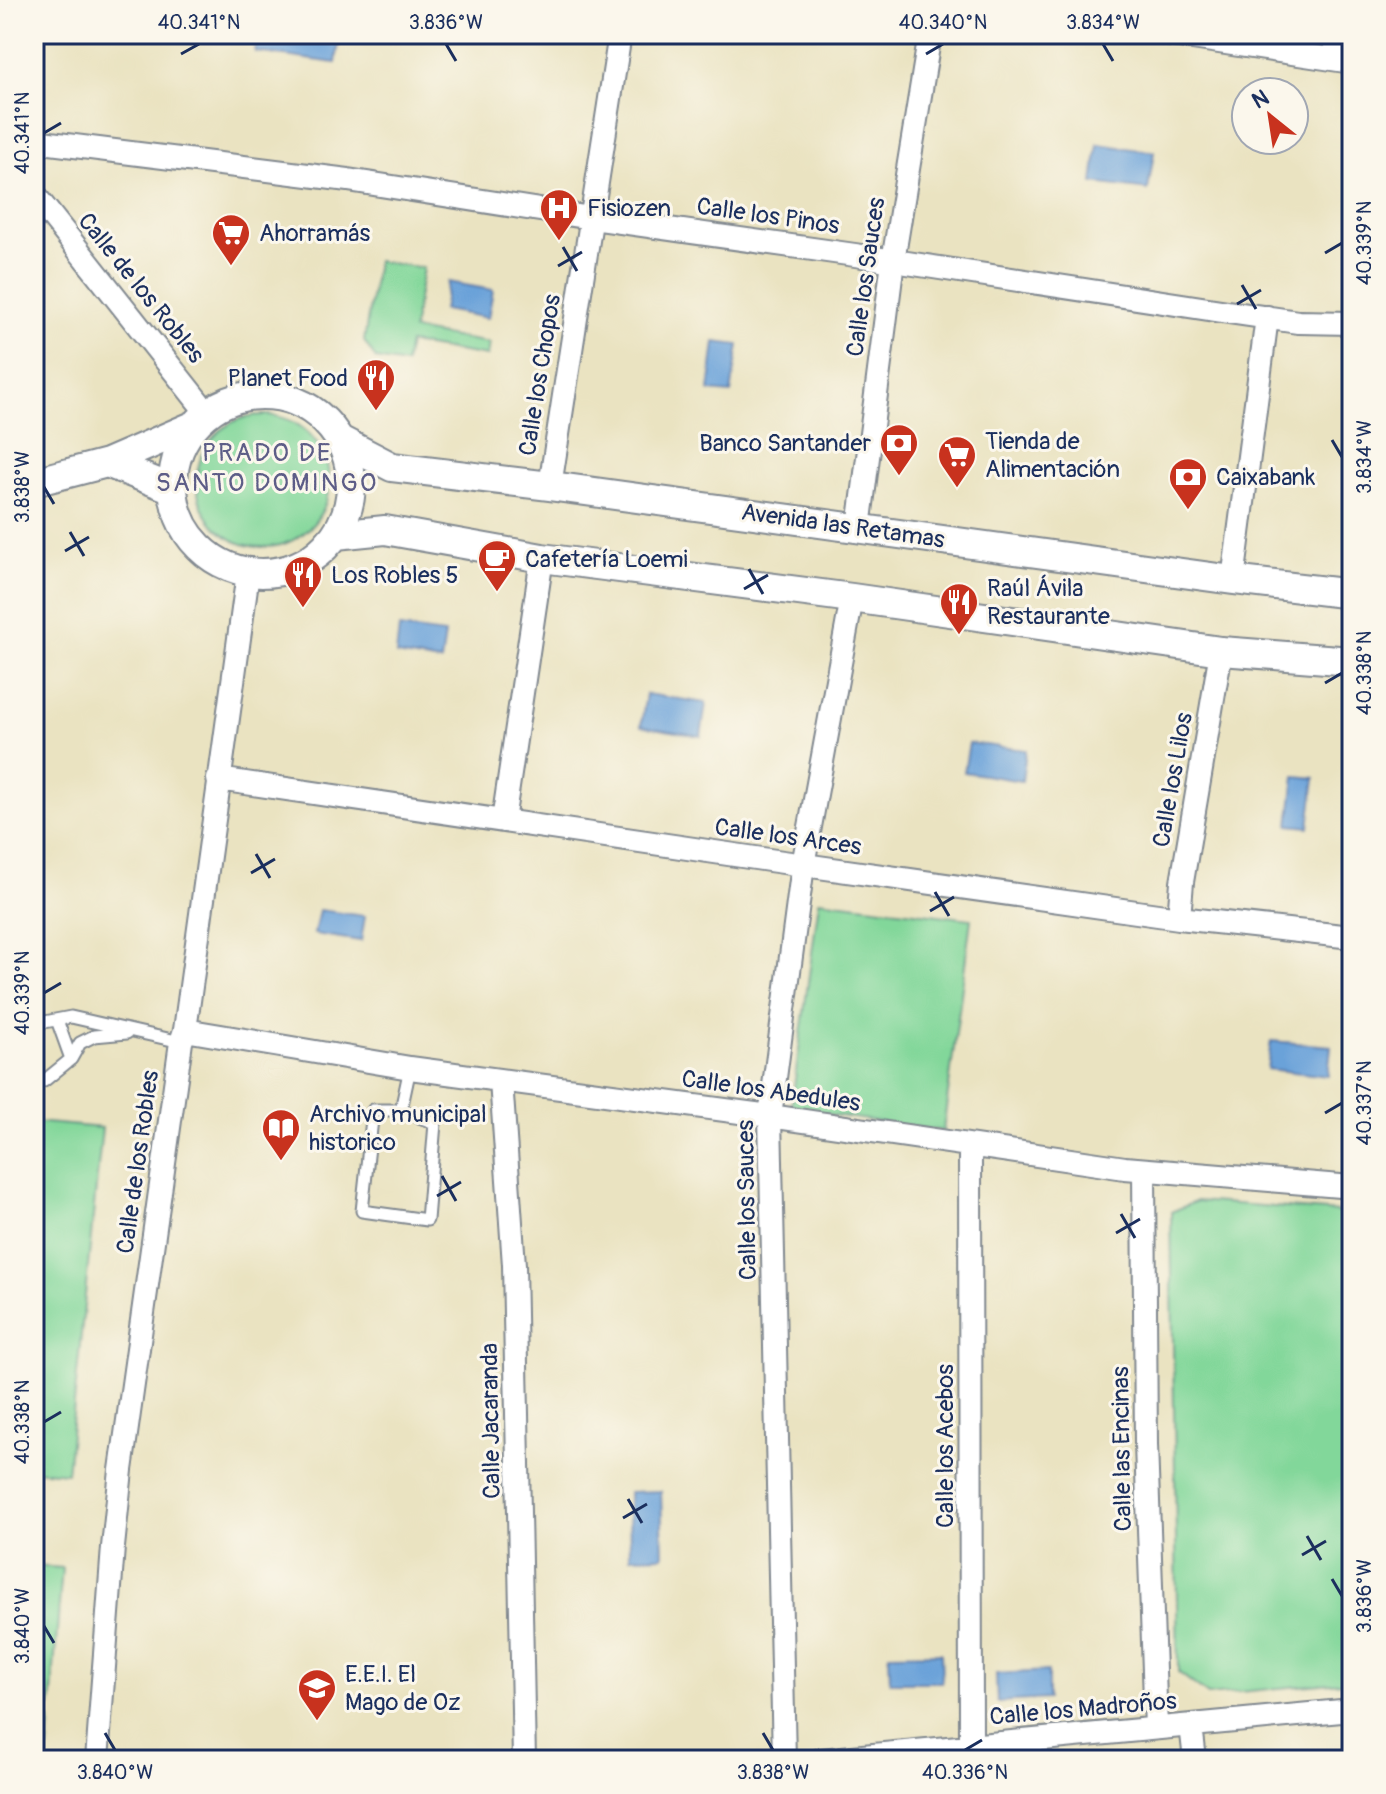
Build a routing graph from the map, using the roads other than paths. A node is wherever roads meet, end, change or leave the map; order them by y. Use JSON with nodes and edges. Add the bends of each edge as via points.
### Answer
{"nodes":[{"id":1,"x":620,"y":34,"type":"edge"},
{"id":2,"x":930,"y":34,"type":"edge"},
{"id":3,"x":1166,"y":34,"type":"edge"},
{"id":4,"x":1337,"y":34,"type":"edge"},
{"id":5,"x":1343,"y":61,"type":"edge"},
{"id":6,"x":34,"y":141,"type":"edge"},
{"id":7,"x":34,"y":194,"type":"edge"},
{"id":8,"x":591,"y":218,"type":"junction"},
{"id":9,"x":893,"y":261,"type":"junction"},
{"id":10,"x":1267,"y":317,"type":"junction"},
{"id":11,"x":1352,"y":323,"type":"edge"},
{"id":12,"x":201,"y":419,"type":"junction"},
{"id":13,"x":340,"y":440,"type":"junction"},
{"id":14,"x":107,"y":463,"type":"junction"},
{"id":15,"x":34,"y":482,"type":"edge"},
{"id":16,"x":550,"y":486,"type":"junction"},
{"id":17,"x":173,"y":489,"type":"junction"},
{"id":18,"x":859,"y":528,"type":"junction"},
{"id":19,"x":336,"y":535,"type":"junction"},
{"id":20,"x":542,"y":558,"type":"junction"},
{"id":21,"x":248,"y":573,"type":"junction"},
{"id":22,"x":1233,"y":580,"type":"junction"},
{"id":23,"x":1352,"y":594,"type":"edge"},
{"id":24,"x":852,"y":598,"type":"junction"},
{"id":25,"x":1221,"y":651,"type":"junction"},
{"id":26,"x":1352,"y":661,"type":"edge"},
{"id":27,"x":218,"y":779,"type":"junction"},
{"id":28,"x":503,"y":821,"type":"junction"},
{"id":29,"x":803,"y":865,"type":"junction"},
{"id":30,"x":1179,"y":918,"type":"junction"},
{"id":31,"x":1352,"y":937,"type":"edge"},
{"id":32,"x":57,"y":1020,"type":"junction"},
{"id":33,"x":34,"y":1024,"type":"edge"},
{"id":34,"x":138,"y":1032,"type":"junction"},
{"id":35,"x":183,"y":1036,"type":"junction"},
{"id":36,"x":71,"y":1059,"type":"junction"},
{"id":37,"x":410,"y":1068,"type":"junction"},
{"id":38,"x":34,"y":1080,"type":"edge"},
{"id":39,"x":501,"y":1081,"type":"junction"},
{"id":40,"x":401,"y":1110,"type":"junction"},
{"id":41,"x":770,"y":1116,"type":"junction"},
{"id":42,"x":970,"y":1146,"type":"junction"},
{"id":43,"x":1144,"y":1170,"type":"junction"},
{"id":44,"x":1352,"y":1187,"type":"edge"},
{"id":45,"x":1352,"y":1710,"type":"edge"},
{"id":46,"x":1191,"y":1725,"type":"junction"},
{"id":47,"x":1156,"y":1728,"type":"junction"},
{"id":48,"x":971,"y":1745,"type":"junction"},
{"id":49,"x":97,"y":1760,"type":"edge"},
{"id":50,"x":524,"y":1760,"type":"edge"},
{"id":51,"x":784,"y":1760,"type":"edge"},
{"id":52,"x":820,"y":1760,"type":"edge"},
{"id":53,"x":1195,"y":1760,"type":"edge"}],
"edges":[{"from":1,"to":8,"type":"street","name":"Calle los Chopos"},
{"from":2,"to":9,"type":"street","name":"Calle los Sauces"},
{"from":3,"to":5,"type":"street"},
{"from":4,"to":5,"type":"street"},
{"from":6,"to":8,"type":"street","name":"Calle los Pinos","via":[[348,180]]},
{"from":7,"to":12,"type":"street","name":"Calle de los Robles"},
{"from":8,"to":9,"type":"street","name":"Calle los Pinos"},
{"from":8,"to":16,"type":"street","name":"Calle los Chopos"},
{"from":9,"to":10,"type":"street","name":"Calle los Pinos"},
{"from":9,"to":18,"type":"street","name":"Calle los Sauces"},
{"from":10,"to":11,"type":"street","name":"Calle los Pinos"},
{"from":10,"to":22,"type":"street"},
{"from":12,"to":13,"type":"street","via":[[231,400],[284,397],[311,409]]},
{"from":12,"to":14,"type":"street"},
{"from":12,"to":17,"type":"street","via":[[182,444]]},
{"from":13,"to":16,"type":"street","name":"Avenida las Retamas","via":[[392,467]]},
{"from":13,"to":19,"type":"street","via":[[352,488]]},
{"from":14,"to":15,"type":"street"},
{"from":14,"to":17,"type":"street"},
{"from":16,"to":18,"type":"street","name":"Avenida las Retamas"},
{"from":17,"to":21,"type":"street","via":[[180,519],[196,544],[219,563]]},
{"from":18,"to":22,"type":"street","name":"Avenida las Retamas"},
{"from":19,"to":20,"type":"street","via":[[385,530]]},
{"from":19,"to":21,"type":"street","via":[[297,566]]},
{"from":20,"to":24,"type":"street"},
{"from":20,"to":28,"type":"street"},
{"from":21,"to":27,"type":"street","name":"Calle de los Robles"},
{"from":22,"to":23,"type":"street","name":"Avenida las Retamas"},
{"from":24,"to":25,"type":"street"},
{"from":24,"to":29,"type":"street","name":"Calle los Sauces"},
{"from":25,"to":26,"type":"street"},
{"from":25,"to":30,"type":"street","name":"Calle los Lilos"},
{"from":27,"to":28,"type":"street","name":"Calle los Arces"},
{"from":27,"to":35,"type":"street","name":"Calle de los Robles"},
{"from":28,"to":29,"type":"street","name":"Calle los Arces"},
{"from":29,"to":30,"type":"street","name":"Calle los Arces"},
{"from":29,"to":41,"type":"street","name":"Calle los Sauces"},
{"from":30,"to":31,"type":"street","name":"Calle los Arces"},
{"from":32,"to":33,"type":"lane"},
{"from":32,"to":34,"type":"lane","via":[[71,1017]]},
{"from":32,"to":36,"type":"lane"},
{"from":34,"to":35,"type":"lane"},
{"from":34,"to":36,"type":"lane","via":[[94,1036],[80,1043]]},
{"from":35,"to":37,"type":"street","name":"Calle los Abedules"},
{"from":35,"to":49,"type":"street","name":"Calle de los Robles","via":[[121,1470]]},
{"from":36,"to":38,"type":"lane","via":[[44,1081]]},
{"from":37,"to":39,"type":"street","name":"Calle los Abedules"},
{"from":37,"to":40,"type":"lane"},
{"from":39,"to":41,"type":"street","name":"Calle los Abedules"},
{"from":39,"to":50,"type":"street","name":"Calle Jacaranda","via":[[514,1265]]},
{"from":40,"to":40,"type":"lane","via":[[373,1110],[362,1211],[427,1220],[435,1123]]},
{"from":41,"to":42,"type":"street","name":"Calle los Abedules"},
{"from":41,"to":51,"type":"street","name":"Calle los Sauces"},
{"from":42,"to":43,"type":"street","name":"Calle los Abedules"},
{"from":42,"to":48,"type":"street","name":"Calle los Acebos"},
{"from":43,"to":44,"type":"street","name":"Calle los Abedules"},
{"from":43,"to":47,"type":"street","name":"Calle las Encinas"},
{"from":45,"to":46,"type":"street","name":"Calle los Madroños"},
{"from":46,"to":47,"type":"street","name":"Calle los Madroños"},
{"from":46,"to":53,"type":"street"},
{"from":47,"to":48,"type":"street","name":"Calle los Madroños"},
{"from":48,"to":52,"type":"street","name":"Calle los Madroños"}]}
